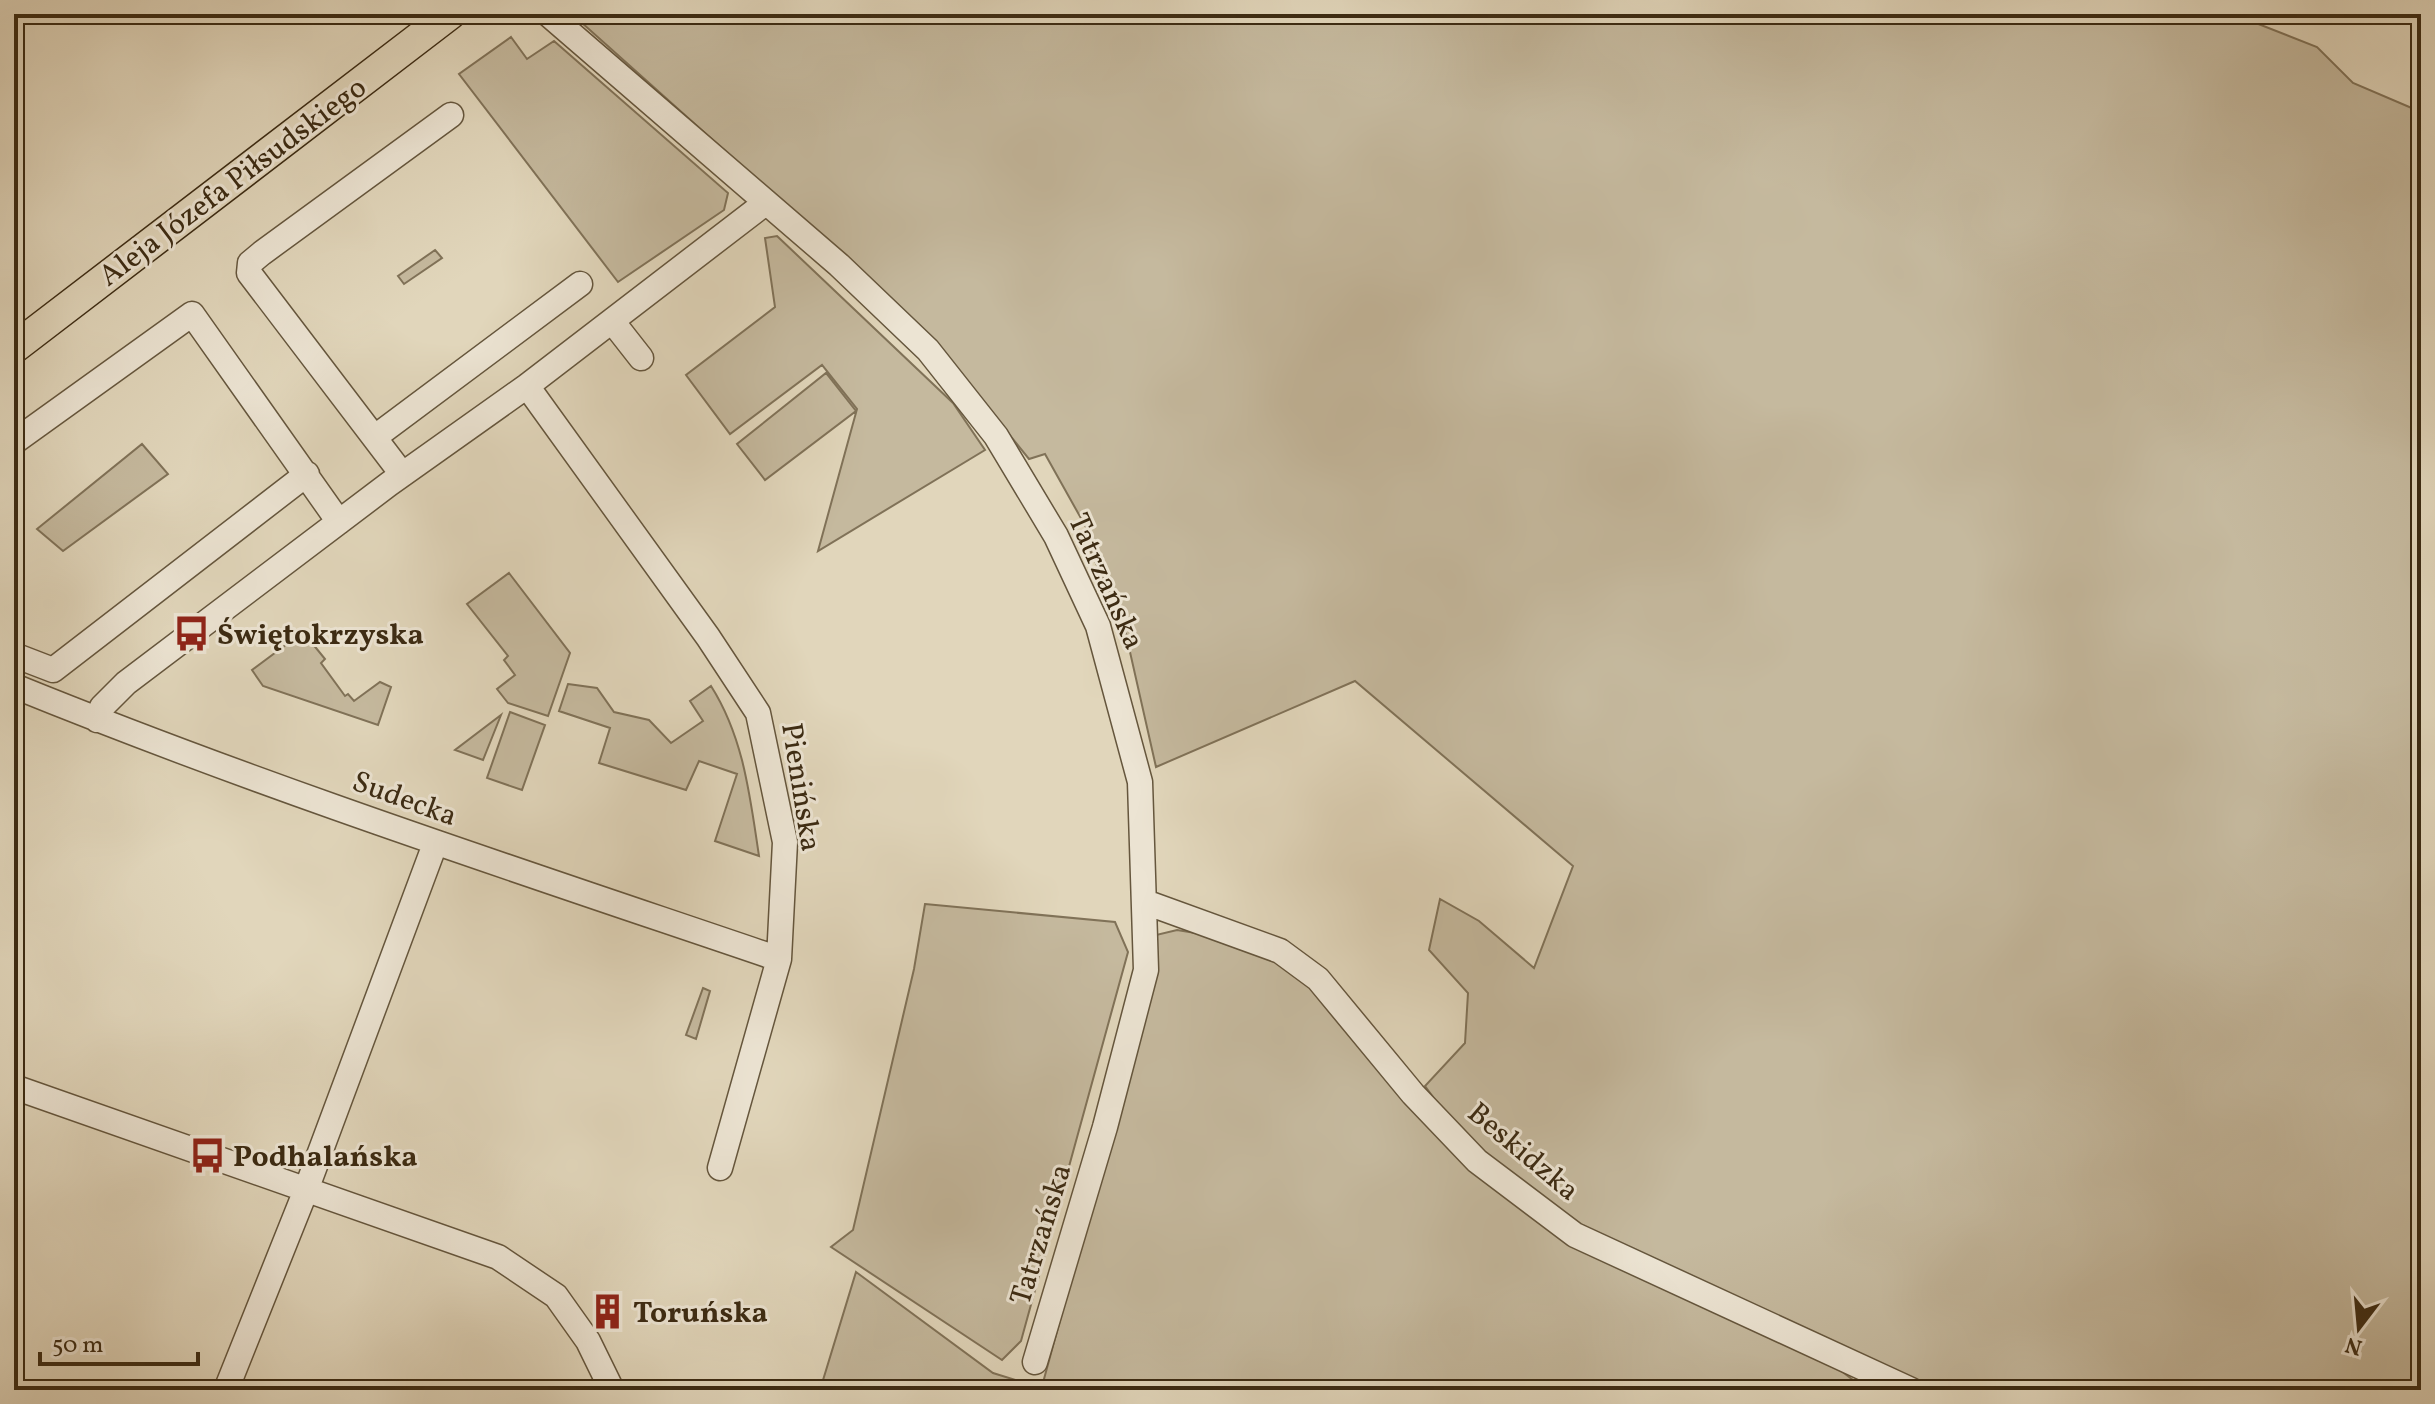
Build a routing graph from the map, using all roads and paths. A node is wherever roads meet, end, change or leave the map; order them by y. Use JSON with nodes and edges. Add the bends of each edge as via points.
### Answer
{"nodes":[{"id":1,"x":450,"y":14,"type":"edge"},
{"id":2,"x":548,"y":14,"type":"edge"},
{"id":3,"x":451,"y":115,"type":"dead end"},
{"id":4,"x":764,"y":204,"type":"junction"},
{"id":5,"x":580,"y":284,"type":"dead end"},
{"id":6,"x":612,"y":321,"type":"junction"},
{"id":7,"x":14,"y":348,"type":"edge"},
{"id":8,"x":641,"y":358,"type":"dead end"},
{"id":9,"x":527,"y":386,"type":"junction"},
{"id":10,"x":375,"y":437,"type":"junction"},
{"id":11,"x":14,"y":442,"type":"edge"},
{"id":12,"x":307,"y":474,"type":"junction"},
{"id":13,"x":402,"y":474,"type":"junction"},
{"id":14,"x":339,"y":522,"type":"junction"},
{"id":15,"x":14,"y":655,"type":"edge"},
{"id":16,"x":14,"y":686,"type":"edge"},
{"id":17,"x":97,"y":720,"type":"junction"},
{"id":18,"x":435,"y":844,"type":"junction"},
{"id":19,"x":1145,"y":902,"type":"junction"},
{"id":20,"x":779,"y":959,"type":"junction"},
{"id":21,"x":14,"y":1087,"type":"edge"},
{"id":22,"x":720,"y":1168,"type":"dead end"},
{"id":23,"x":306,"y":1190,"type":"junction"},
{"id":24,"x":1035,"y":1362,"type":"dead end"},
{"id":25,"x":226,"y":1390,"type":"edge"},
{"id":26,"x":612,"y":1390,"type":"edge"},
{"id":27,"x":1911,"y":1390,"type":"edge"}],
"edges":[{"from":1,"to":7,"type":"main road","name":"Aleja Józefa Piłsudskiego"},
{"from":2,"to":4,"type":"street","name":"Tatrzańska"},
{"from":3,"to":10,"type":"street","via":[[250,263],[249,273],[259,289]]},
{"from":4,"to":6,"type":"street"},
{"from":4,"to":19,"type":"street","name":"Tatrzańska","via":[[839,265],[928,350],[996,436],[1056,536],[1098,626],[1140,782]]},
{"from":5,"to":10,"type":"street"},
{"from":6,"to":8,"type":"street"},
{"from":6,"to":9,"type":"street"},
{"from":9,"to":13,"type":"street"},
{"from":9,"to":20,"type":"street","name":"Pienińska","via":[[758,713],[785,842]]},
{"from":10,"to":13,"type":"street"},
{"from":11,"to":12,"type":"street","via":[[192,314]]},
{"from":12,"to":14,"type":"street"},
{"from":12,"to":15,"type":"street","via":[[53,670]]},
{"from":13,"to":14,"type":"street"},
{"from":14,"to":17,"type":"street","via":[[126,683],[102,707]]},
{"from":16,"to":17,"type":"street","name":"Sudecka"},
{"from":17,"to":18,"type":"street","name":"Sudecka"},
{"from":18,"to":20,"type":"street","name":"Sudecka"},
{"from":18,"to":23,"type":"street"},
{"from":19,"to":24,"type":"street","name":"Tatrzańska","via":[[1146,970]]},
{"from":19,"to":27,"type":"street","name":"Beskidzka","via":[[1280,951],[1318,979],[1413,1094],[1477,1161],[1575,1235]]},
{"from":20,"to":22,"type":"street","name":"Pienińska"},
{"from":21,"to":23,"type":"street"},
{"from":23,"to":25,"type":"street"},
{"from":23,"to":26,"type":"street","via":[[498,1257],[556,1296],[588,1341]]}]}
